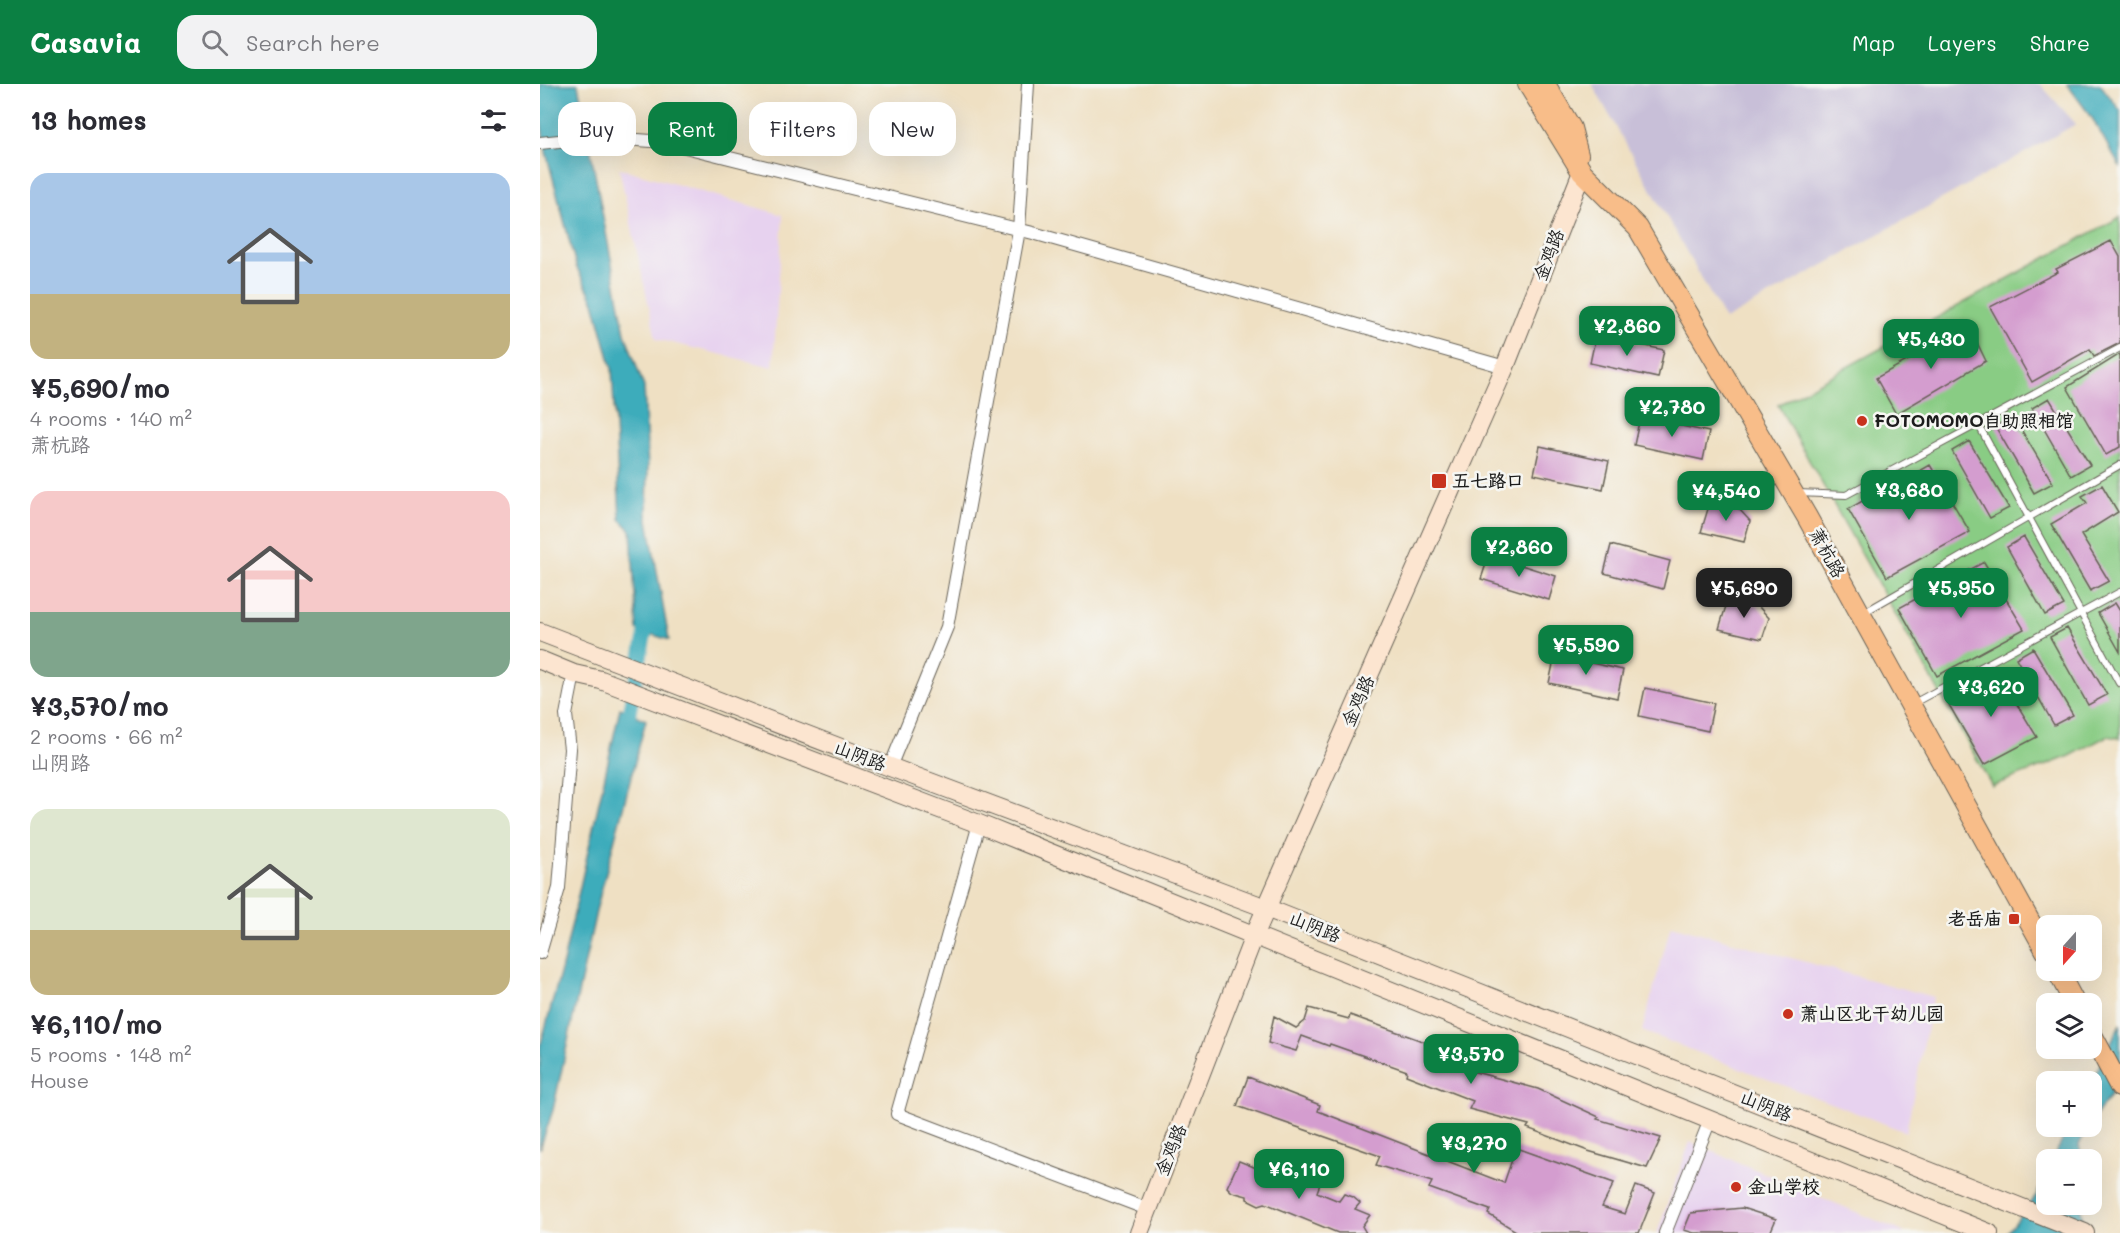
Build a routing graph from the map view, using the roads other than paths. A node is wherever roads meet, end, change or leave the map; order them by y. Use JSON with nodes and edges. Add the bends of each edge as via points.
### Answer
{"nodes":[{"id":1,"x":1028,"y":84,"type":"edge"},
{"id":2,"x":1528,"y":84,"type":"edge"},
{"id":3,"x":1545,"y":84,"type":"edge"},
{"id":4,"x":540,"y":143,"type":"edge"},
{"id":5,"x":1582,"y":172,"type":"junction"},
{"id":6,"x":1019,"y":230,"type":"junction"},
{"id":7,"x":2120,"y":348,"type":"edge"},
{"id":8,"x":1505,"y":367,"type":"junction"},
{"id":9,"x":1978,"y":424,"type":"junction"},
{"id":10,"x":2120,"y":465,"type":"edge"},
{"id":11,"x":1793,"y":493,"type":"junction"},
{"id":12,"x":2029,"y":518,"type":"junction"},
{"id":13,"x":2120,"y":592,"type":"edge"},
{"id":14,"x":2081,"y":613,"type":"junction"},
{"id":15,"x":1861,"y":615,"type":"junction"},
{"id":16,"x":540,"y":632,"type":"edge"},
{"id":17,"x":540,"y":660,"type":"edge"},
{"id":18,"x":574,"y":674,"type":"junction"},
{"id":19,"x":2119,"y":683,"type":"edge"},
{"id":20,"x":1911,"y":705,"type":"junction"},
{"id":21,"x":890,"y":767,"type":"junction"},
{"id":22,"x":980,"y":824,"type":"junction"},
{"id":23,"x":1266,"y":908,"type":"junction"},
{"id":24,"x":2036,"y":933,"type":"edge"},
{"id":25,"x":1254,"y":936,"type":"junction"},
{"id":26,"x":540,"y":952,"type":"edge"},
{"id":27,"x":2102,"y":1053,"type":"edge"},
{"id":28,"x":2120,"y":1087,"type":"edge"},
{"id":29,"x":1710,"y":1120,"type":"junction"},
{"id":30,"x":1147,"y":1209,"type":"junction"},
{"id":31,"x":1139,"y":1233,"type":"edge"},
{"id":32,"x":1665,"y":1233,"type":"edge"},
{"id":33,"x":1989,"y":1233,"type":"edge"},
{"id":34,"x":2085,"y":1233,"type":"edge"}],
"edges":[{"from":1,"to":6,"type":"street"},
{"from":2,"to":5,"type":"main road","name":"萧杭路"},
{"from":3,"to":5,"type":"main road","via":[[1571,128]]},
{"from":4,"to":6,"type":"street","via":[[597,137],[665,142]]},
{"from":5,"to":8,"type":"main road","name":"金鸡路"},
{"from":5,"to":11,"type":"main road","name":"萧杭路","via":[[1638,228]]},
{"from":6,"to":8,"type":"street"},
{"from":6,"to":21,"type":"street","via":[[948,627]]},
{"from":7,"to":9,"type":"lane"},
{"from":8,"to":23,"type":"main road","name":"金鸡路"},
{"from":9,"to":11,"type":"lane","via":[[1846,495]]},
{"from":9,"to":12,"type":"lane"},
{"from":10,"to":12,"type":"lane"},
{"from":11,"to":15,"type":"main road","name":"萧杭路"},
{"from":12,"to":14,"type":"lane"},
{"from":12,"to":15,"type":"lane"},
{"from":13,"to":14,"type":"lane"},
{"from":14,"to":19,"type":"lane"},
{"from":14,"to":20,"type":"lane"},
{"from":15,"to":20,"type":"main road","name":"萧杭路"},
{"from":16,"to":21,"type":"main road","name":"山阴路"},
{"from":17,"to":18,"type":"main road","name":"山阴路"},
{"from":18,"to":22,"type":"main road","name":"山阴路","via":[[601,680]]},
{"from":18,"to":26,"type":"street","via":[[566,715],[570,749],[559,888]]},
{"from":20,"to":24,"type":"main road","name":"萧杭路"},
{"from":21,"to":23,"type":"main road","name":"山阴路"},
{"from":22,"to":25,"type":"main road","name":"山阴路"},
{"from":22,"to":30,"type":"street","via":[[897,1114]]},
{"from":23,"to":25,"type":"main road","name":"金鸡路"},
{"from":23,"to":34,"type":"main road","name":"山阴路"},
{"from":25,"to":29,"type":"main road","name":"山阴路"},
{"from":25,"to":30,"type":"main road","name":"金鸡路"},
{"from":27,"to":28,"type":"main road"},
{"from":29,"to":32,"type":"street"},
{"from":29,"to":33,"type":"main road","name":"山阴路"},
{"from":30,"to":31,"type":"main road","name":"金鸡路"}]}
